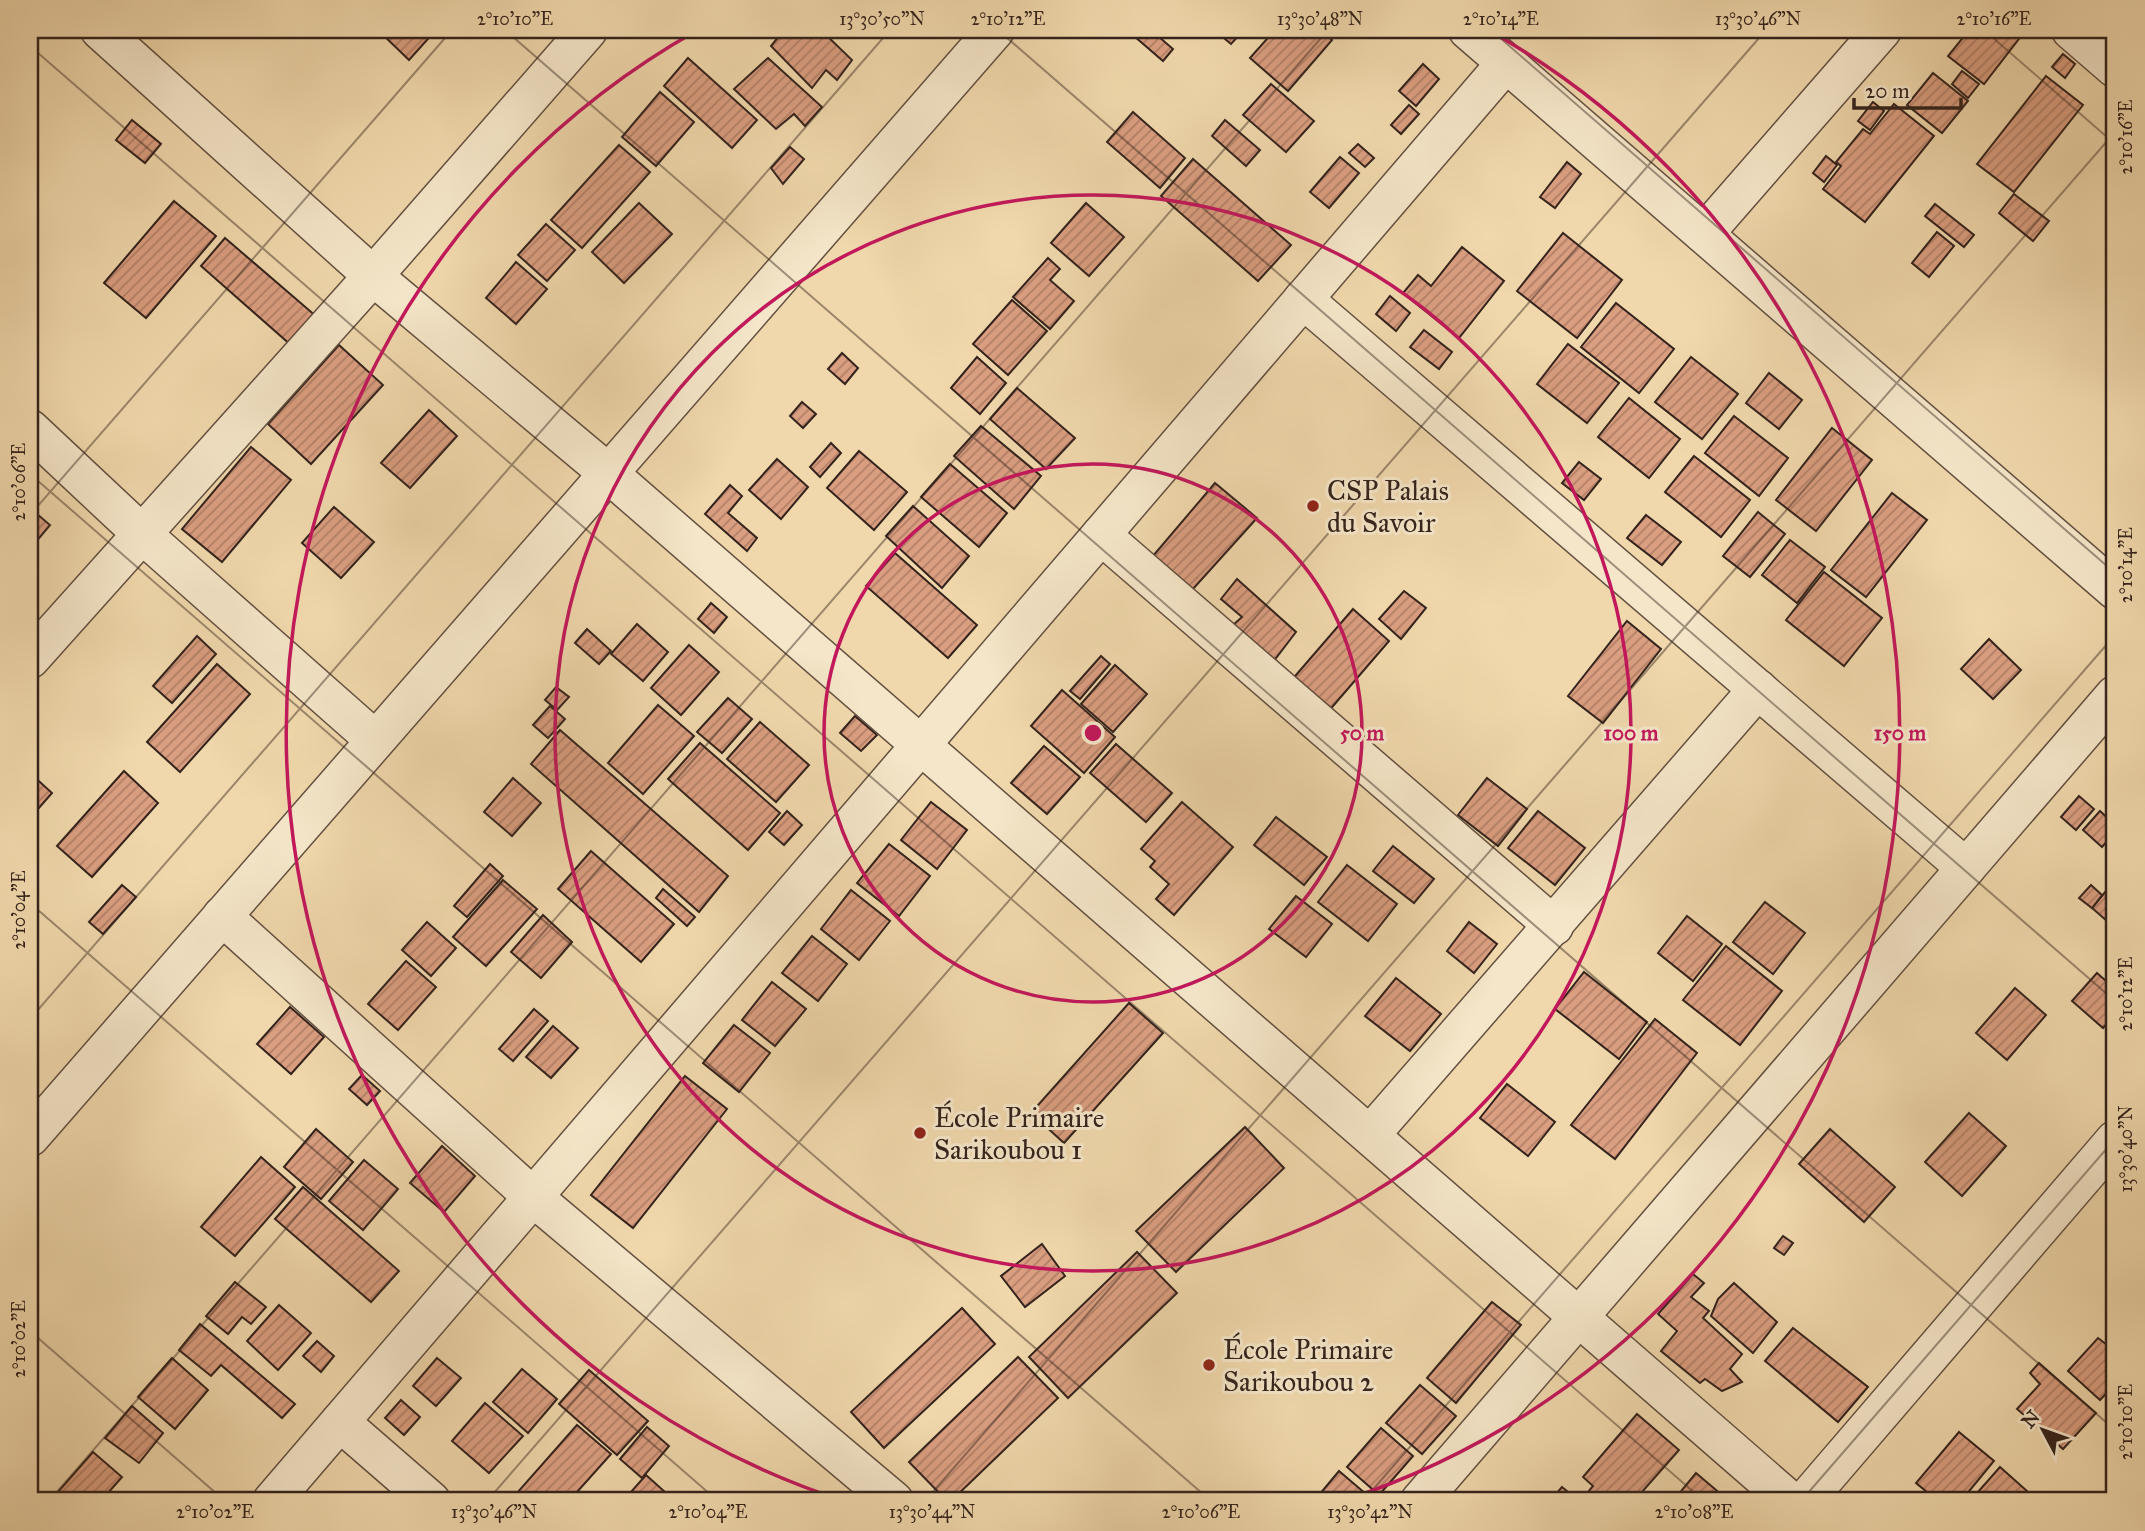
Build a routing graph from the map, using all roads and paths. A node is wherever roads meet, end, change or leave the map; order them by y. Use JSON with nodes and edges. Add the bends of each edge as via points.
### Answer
{"nodes":[{"id":1,"x":588,"y":30,"type":"edge"},
{"id":2,"x":995,"y":30,"type":"edge"},
{"id":3,"x":1468,"y":30,"type":"edge"},
{"id":4,"x":1882,"y":30,"type":"edge"},
{"id":5,"x":2070,"y":30,"type":"edge"},
{"id":6,"x":118,"y":36,"type":"edge"},
{"id":7,"x":1506,"y":63,"type":"junction"},
{"id":8,"x":2115,"y":68,"type":"edge"},
{"id":9,"x":1704,"y":234,"type":"junction"},
{"id":10,"x":373,"y":276,"type":"junction"},
{"id":11,"x":1303,"y":299,"type":"junction"},
{"id":12,"x":30,"y":429,"type":"edge"},
{"id":13,"x":608,"y":473,"type":"junction"},
{"id":14,"x":142,"y":534,"type":"junction"},
{"id":15,"x":1101,"y":535,"type":"junction"},
{"id":16,"x":2115,"y":590,"type":"edge"},
{"id":17,"x":30,"y":659,"type":"edge"},
{"id":18,"x":1758,"y":689,"type":"junction"},
{"id":19,"x":2115,"y":695,"type":"edge"},
{"id":20,"x":375,"y":740,"type":"junction"},
{"id":21,"x":921,"y":745,"type":"junction"},
{"id":22,"x":1966,"y":868,"type":"junction"},
{"id":23,"x":222,"y":916,"type":"junction"},
{"id":24,"x":1553,"y":926,"type":"junction"},
{"id":25,"x":1370,"y":1135,"type":"junction"},
{"id":26,"x":30,"y":1137,"type":"edge"},
{"id":27,"x":2115,"y":1140,"type":"edge"},
{"id":28,"x":533,"y":1197,"type":"junction"},
{"id":29,"x":1578,"y":1317,"type":"junction"},
{"id":30,"x":340,"y":1422,"type":"junction"},
{"id":31,"x":272,"y":1501,"type":"edge"},
{"id":32,"x":431,"y":1501,"type":"edge"},
{"id":33,"x":894,"y":1501,"type":"edge"},
{"id":34,"x":1420,"y":1501,"type":"edge"},
{"id":35,"x":1790,"y":1501,"type":"edge"},
{"id":36,"x":1805,"y":1501,"type":"edge"}],
"edges":[{"from":1,"to":10,"type":"street"},
{"from":2,"to":13,"type":"street"},
{"from":3,"to":7,"type":"street"},
{"from":4,"to":9,"type":"street"},
{"from":5,"to":8,"type":"street"},
{"from":6,"to":10,"type":"street"},
{"from":7,"to":9,"type":"street"},
{"from":7,"to":11,"type":"street"},
{"from":9,"to":16,"type":"street"},
{"from":10,"to":13,"type":"street"},
{"from":10,"to":14,"type":"street"},
{"from":11,"to":15,"type":"street"},
{"from":11,"to":18,"type":"street"},
{"from":12,"to":14,"type":"street"},
{"from":13,"to":20,"type":"street"},
{"from":13,"to":21,"type":"street"},
{"from":14,"to":17,"type":"street"},
{"from":14,"to":20,"type":"street"},
{"from":15,"to":21,"type":"street"},
{"from":15,"to":24,"type":"street"},
{"from":18,"to":22,"type":"street"},
{"from":18,"to":24,"type":"street"},
{"from":19,"to":22,"type":"street"},
{"from":20,"to":23,"type":"street"},
{"from":21,"to":25,"type":"street"},
{"from":21,"to":28,"type":"street"},
{"from":22,"to":29,"type":"street"},
{"from":23,"to":26,"type":"street"},
{"from":23,"to":28,"type":"street"},
{"from":24,"to":25,"type":"street"},
{"from":25,"to":29,"type":"street"},
{"from":27,"to":36,"type":"street"},
{"from":28,"to":30,"type":"street"},
{"from":28,"to":33,"type":"street"},
{"from":29,"to":34,"type":"street"},
{"from":29,"to":35,"type":"street"},
{"from":30,"to":31,"type":"street"},
{"from":30,"to":32,"type":"street"}]}
